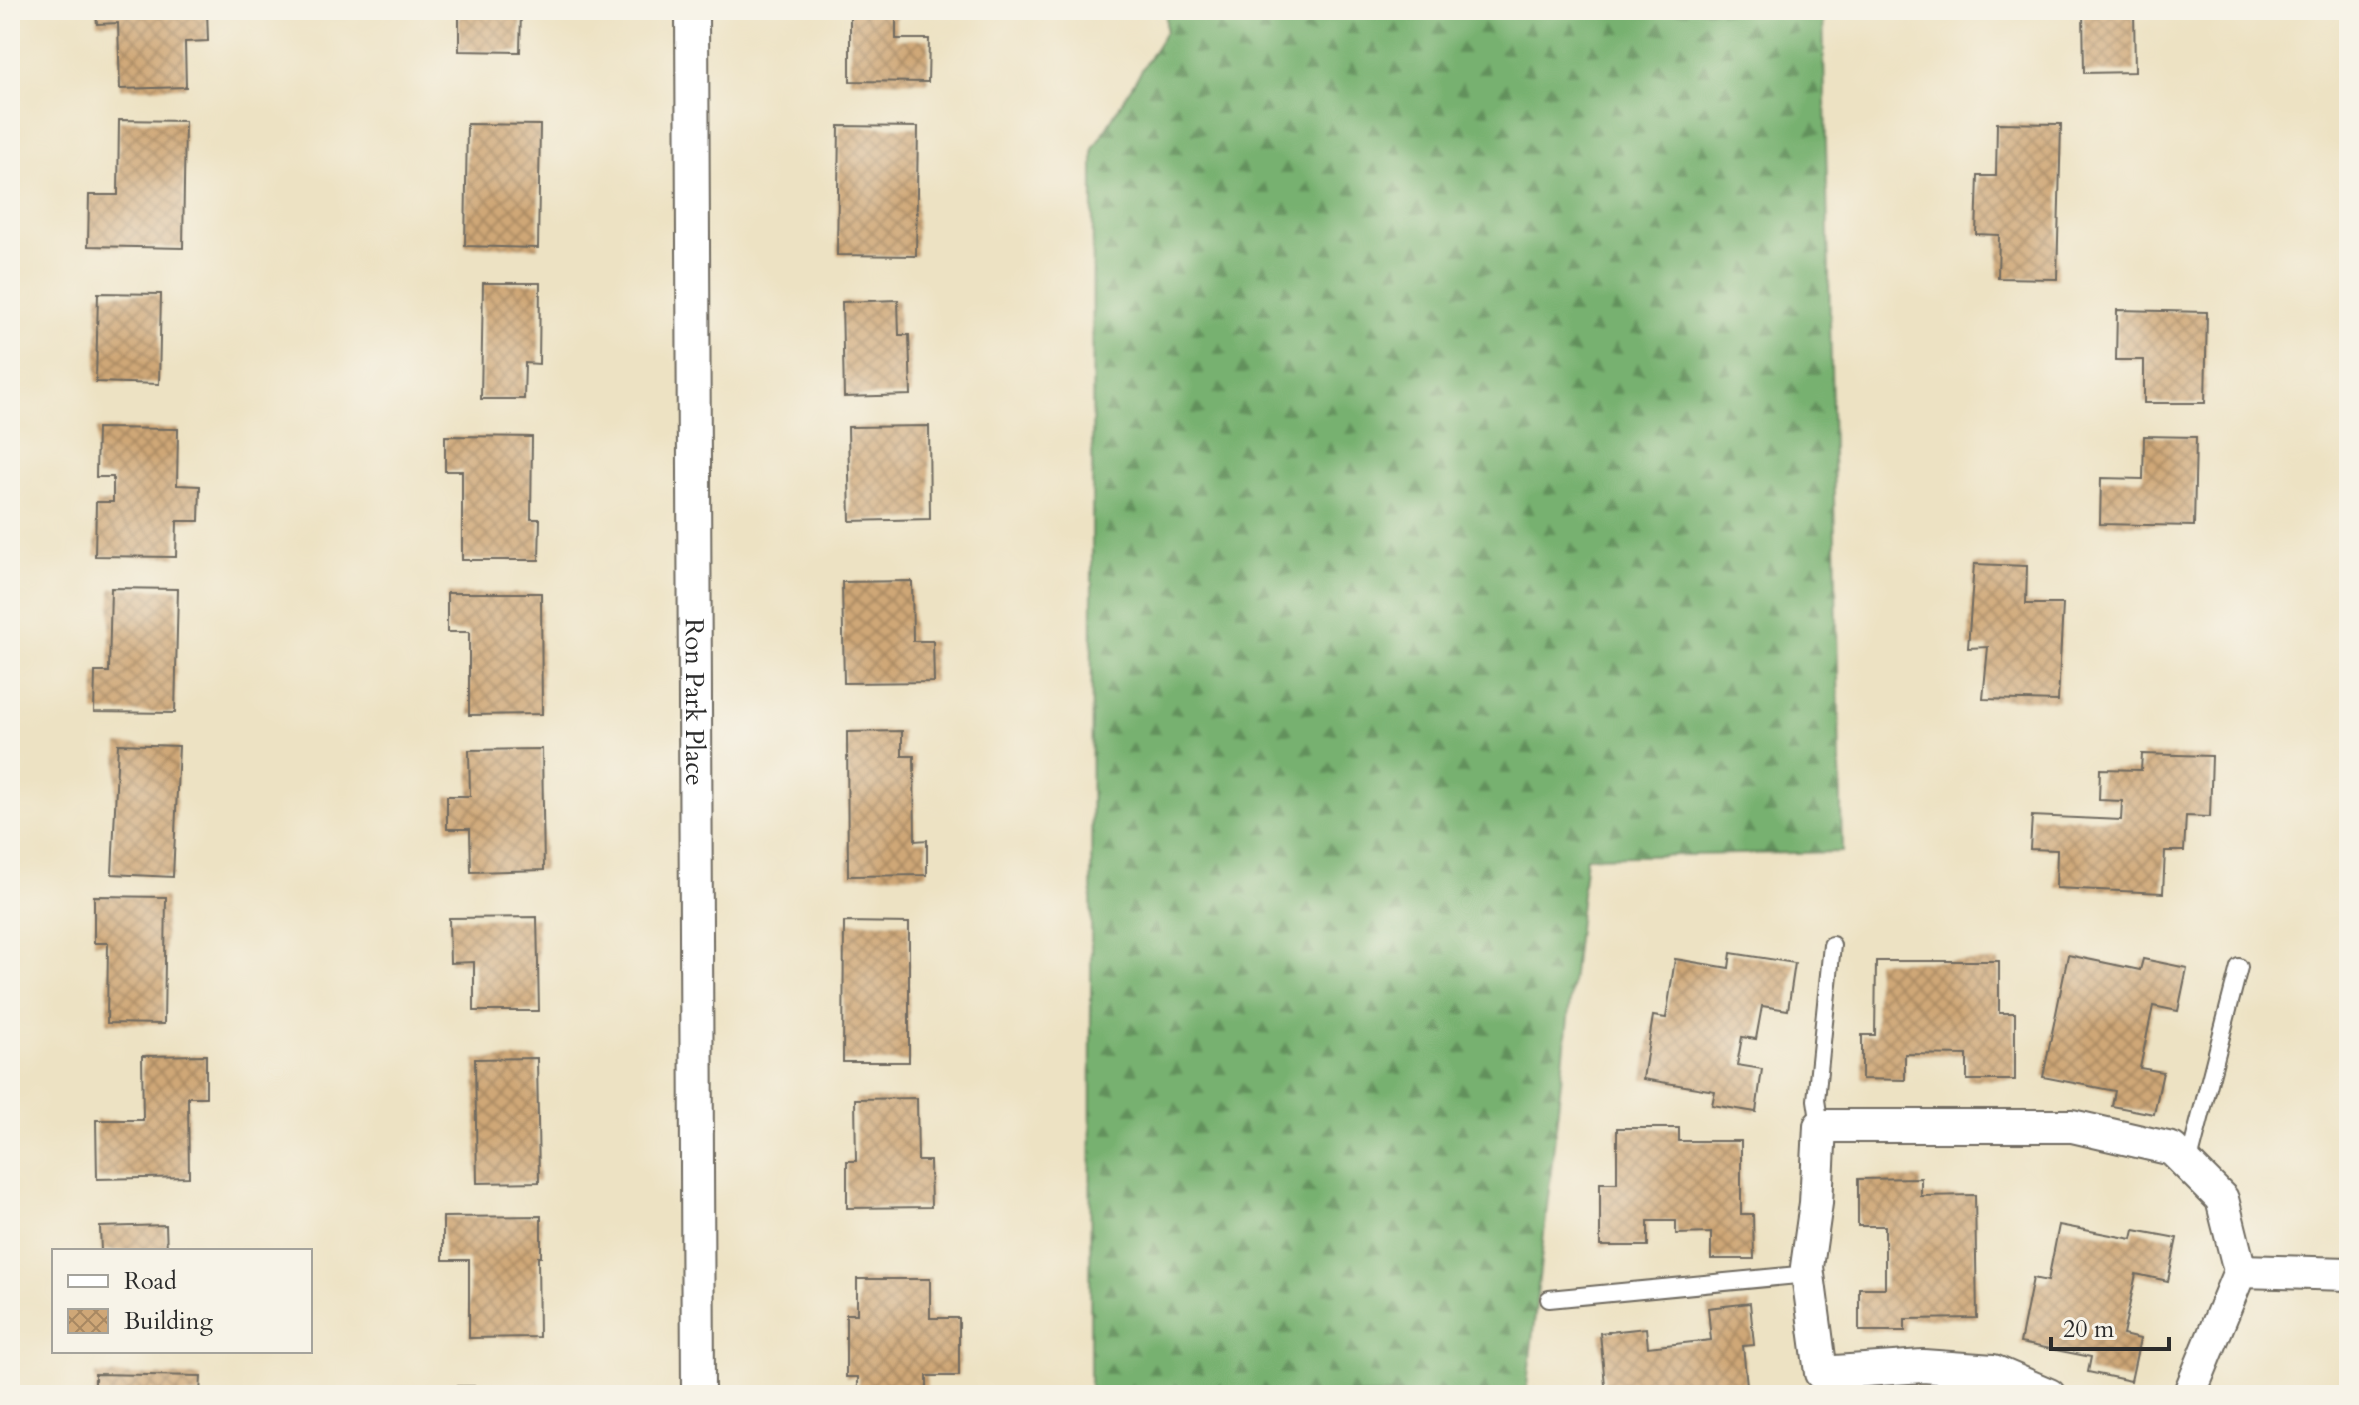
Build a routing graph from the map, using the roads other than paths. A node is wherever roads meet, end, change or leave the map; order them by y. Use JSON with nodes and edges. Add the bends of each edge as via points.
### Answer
{"nodes":[{"id":1,"x":692,"y":10,"type":"edge"},
{"id":2,"x":1832,"y":945,"type":"dead end"},
{"id":3,"x":2239,"y":967,"type":"dead end"},
{"id":4,"x":1820,"y":1126,"type":"junction"},
{"id":5,"x":2188,"y":1165,"type":"junction"},
{"id":6,"x":2240,"y":1271,"type":"junction"},
{"id":7,"x":1808,"y":1274,"type":"junction"},
{"id":8,"x":2349,"y":1274,"type":"edge"},
{"id":9,"x":1549,"y":1299,"type":"dead end"},
{"id":10,"x":698,"y":1395,"type":"edge"},
{"id":11,"x":2049,"y":1395,"type":"edge"},
{"id":12,"x":2189,"y":1395,"type":"edge"}],
"edges":[{"from":1,"to":10,"type":"street","name":"Ron Park Place"},
{"from":2,"to":4,"type":"lane","via":[[1816,1100]]},
{"from":3,"to":5,"type":"lane"},
{"from":4,"to":5,"type":"street","via":[[2072,1126],[2172,1149]]},
{"from":4,"to":7,"type":"street"},
{"from":5,"to":6,"type":"street","via":[[2222,1199]]},
{"from":6,"to":8,"type":"street"},
{"from":6,"to":12,"type":"street"},
{"from":7,"to":9,"type":"lane"},
{"from":7,"to":11,"type":"street","via":[[1821,1373],[1839,1377],[1923,1366],[1993,1371]]}]}
